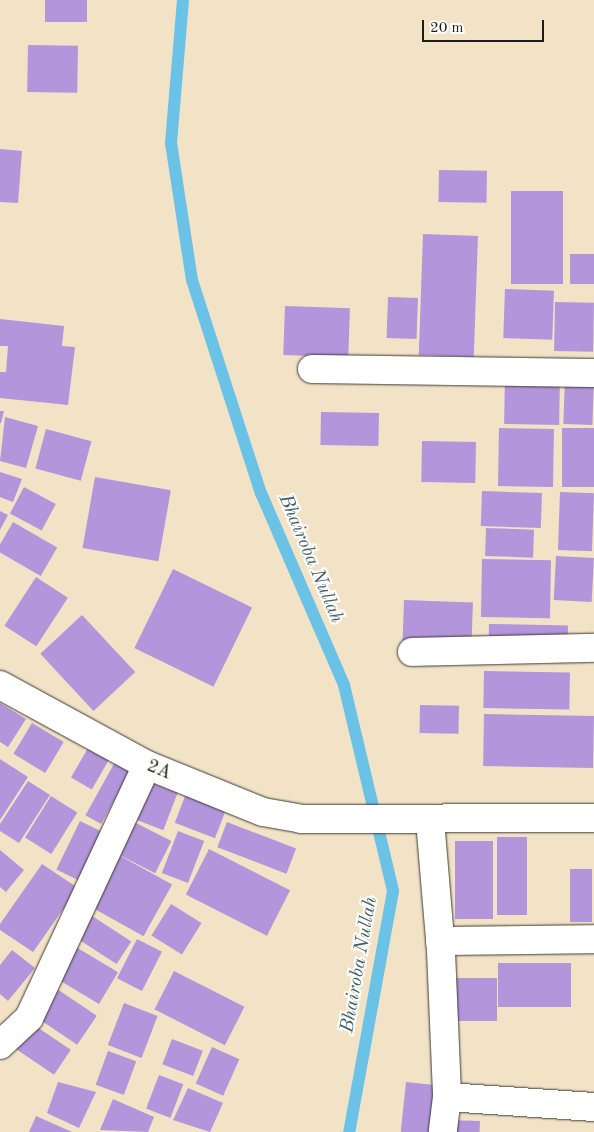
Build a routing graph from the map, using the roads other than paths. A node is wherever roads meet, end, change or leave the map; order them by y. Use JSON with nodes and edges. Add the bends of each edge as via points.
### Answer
{"nodes":[{"id":1,"x":312,"y":369,"type":"dead end"},
{"id":2,"x":594,"y":373,"type":"edge"},
{"id":3,"x":594,"y":648,"type":"edge"},
{"id":4,"x":412,"y":652,"type":"dead end"},
{"id":5,"x":0,"y":685,"type":"edge"},
{"id":6,"x":147,"y":765,"type":"junction"},
{"id":7,"x":594,"y":818,"type":"edge"},
{"id":8,"x":420,"y":819,"type":"junction"},
{"id":9,"x":594,"y":939,"type":"edge"},
{"id":10,"x":440,"y":941,"type":"junction"},
{"id":11,"x":0,"y":1045,"type":"edge"},
{"id":12,"x":447,"y":1097,"type":"junction"},
{"id":13,"x":594,"y":1107,"type":"edge"},
{"id":14,"x":442,"y":1132,"type":"edge"}],
"edges":[{"from":1,"to":2,"type":"street"},
{"from":3,"to":4,"type":"street"},
{"from":5,"to":6,"type":"street","name":"2A"},
{"from":6,"to":8,"type":"street","name":"2A","via":[[263,812],[331,818]]},
{"from":6,"to":11,"type":"street","via":[[29,1018]]},
{"from":7,"to":8,"type":"street","name":"2A"},
{"from":8,"to":10,"type":"street"},
{"from":9,"to":10,"type":"street"},
{"from":10,"to":12,"type":"street"},
{"from":12,"to":13,"type":"street"},
{"from":12,"to":14,"type":"street"}]}
